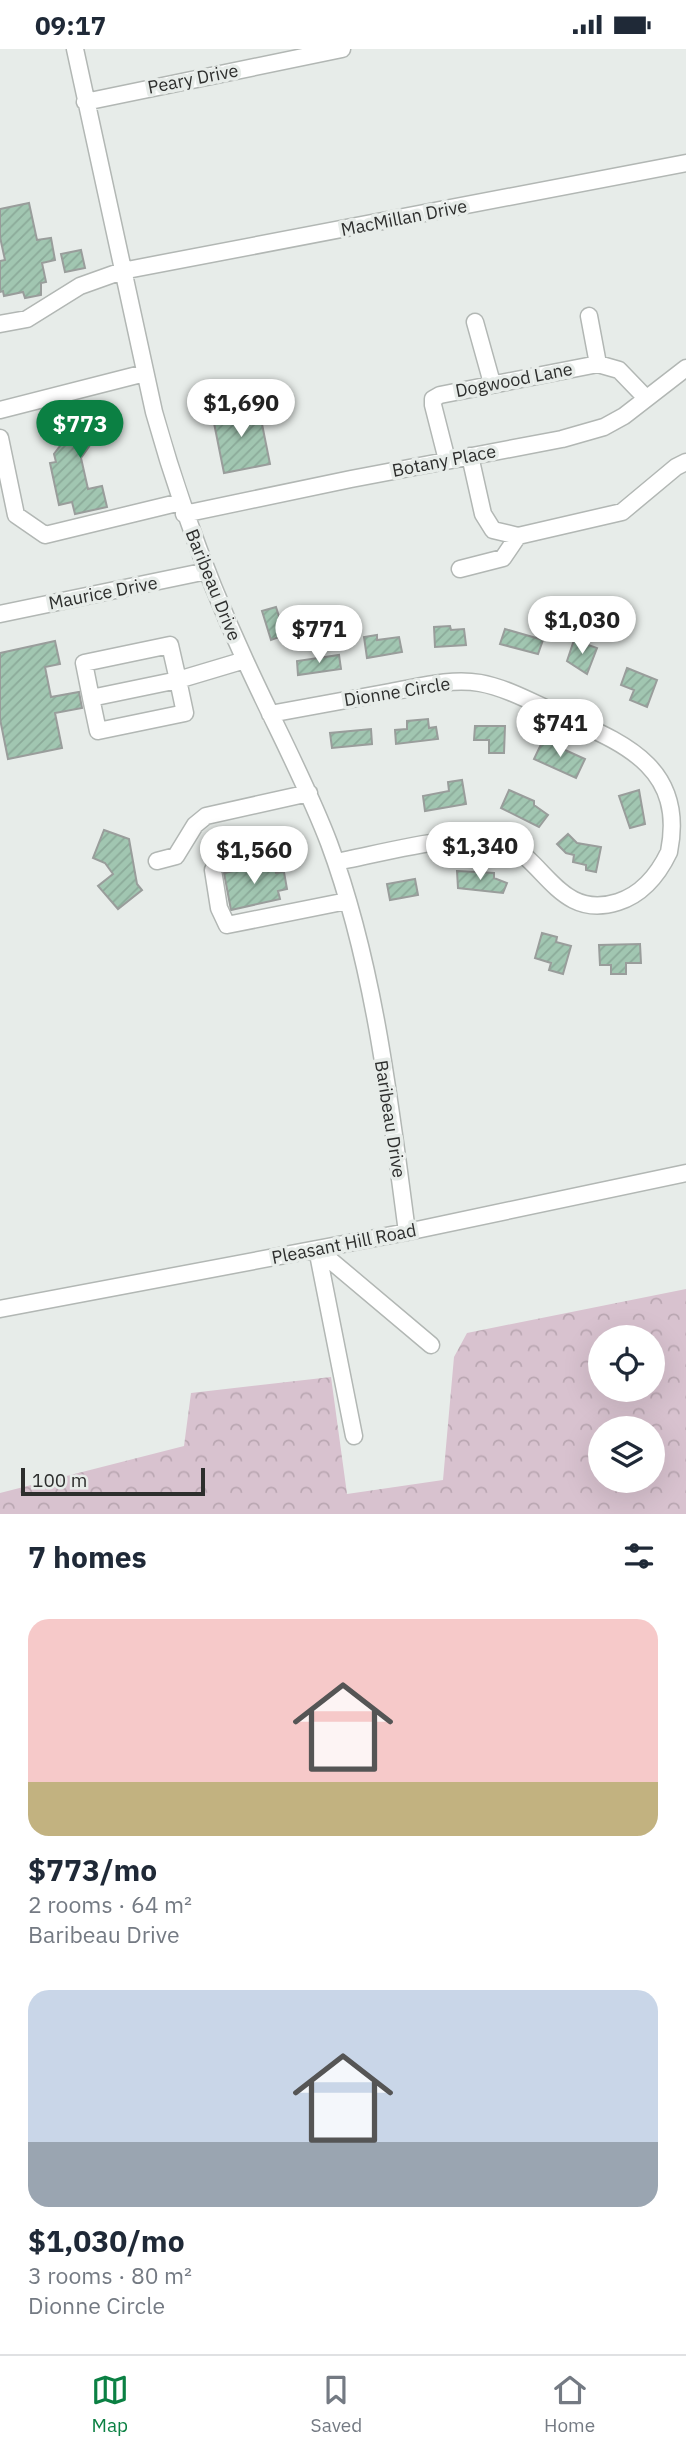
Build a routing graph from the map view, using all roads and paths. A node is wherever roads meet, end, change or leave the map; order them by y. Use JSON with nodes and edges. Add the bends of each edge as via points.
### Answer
{"nodes":[{"id":1,"x":75,"y":49,"type":"edge"},
{"id":2,"x":342,"y":49,"type":"edge"},
{"id":3,"x":85,"y":102,"type":"junction"},
{"id":4,"x":686,"y":163,"type":"edge"},
{"id":5,"x":122,"y":271,"type":"junction"},
{"id":6,"x":589,"y":316,"type":"dead end"},
{"id":7,"x":475,"y":322,"type":"dead end"},
{"id":8,"x":0,"y":324,"type":"edge"},
{"id":9,"x":598,"y":364,"type":"junction"},
{"id":10,"x":686,"y":367,"type":"edge"},
{"id":11,"x":145,"y":373,"type":"junction"},
{"id":12,"x":492,"y":383,"type":"junction"},
{"id":13,"x":646,"y":398,"type":"junction"},
{"id":14,"x":0,"y":410,"type":"edge"},
{"id":15,"x":0,"y":437,"type":"edge"},
{"id":16,"x":470,"y":456,"type":"junction"},
{"id":17,"x":447,"y":460,"type":"junction"},
{"id":18,"x":686,"y":463,"type":"edge"},
{"id":19,"x":183,"y":508,"type":"junction"},
{"id":20,"x":8,"y":517,"type":"edge"},
{"id":21,"x":517,"y":536,"type":"junction"},
{"id":22,"x":460,"y":569,"type":"dead end"},
{"id":23,"x":207,"y":571,"type":"junction"},
{"id":24,"x":0,"y":614,"type":"edge"},
{"id":25,"x":245,"y":660,"type":"junction"},
{"id":26,"x":178,"y":680,"type":"junction"},
{"id":27,"x":91,"y":698,"type":"junction"},
{"id":28,"x":270,"y":714,"type":"junction"},
{"id":29,"x":309,"y":793,"type":"junction"},
{"id":30,"x":234,"y":856,"type":"dead end"},
{"id":31,"x":157,"y":861,"type":"dead end"},
{"id":32,"x":335,"y":862,"type":"junction"},
{"id":33,"x":347,"y":901,"type":"junction"},
{"id":34,"x":686,"y":1173,"type":"edge"},
{"id":35,"x":407,"y":1231,"type":"junction"},
{"id":36,"x":317,"y":1249,"type":"junction"},
{"id":37,"x":0,"y":1309,"type":"edge"},
{"id":38,"x":431,"y":1345,"type":"dead end"},
{"id":39,"x":354,"y":1436,"type":"dead end"}],
"edges":[{"from":1,"to":3,"type":"street","name":"Baribeau Drive"},
{"from":2,"to":3,"type":"street","name":"Peary Drive"},
{"from":3,"to":5,"type":"street","name":"Baribeau Drive"},
{"from":4,"to":5,"type":"street","name":"MacMillan Drive"},
{"from":5,"to":8,"type":"street","name":"MacMillan Drive","via":[[80,286],[27,319]]},
{"from":5,"to":11,"type":"street","name":"Baribeau Drive"},
{"from":6,"to":9,"type":"street"},
{"from":7,"to":12,"type":"street"},
{"from":9,"to":12,"type":"street","name":"Dogwood Lane"},
{"from":9,"to":13,"type":"street","via":[[619,370]]},
{"from":10,"to":13,"type":"street","name":"Botany Place"},
{"from":11,"to":14,"type":"street"},
{"from":11,"to":19,"type":"street","name":"Baribeau Drive"},
{"from":12,"to":17,"type":"street","name":"Dogwood Lane","via":[[433,398]]},
{"from":13,"to":16,"type":"street","name":"Botany Place","via":[[604,427]]},
{"from":15,"to":20,"type":"street"},
{"from":16,"to":17,"type":"street","name":"Botany Place"},
{"from":16,"to":21,"type":"street","via":[[483,514],[493,530]]},
{"from":17,"to":19,"type":"street","name":"Botany Place"},
{"from":18,"to":21,"type":"street","via":[[622,512]]},
{"from":19,"to":20,"type":"street","name":"Botany Place","via":[[45,535]]},
{"from":19,"to":23,"type":"street","name":"Baribeau Drive"},
{"from":21,"to":22,"type":"street","via":[[503,558]]},
{"from":23,"to":24,"type":"street","name":"Maurice Drive"},
{"from":23,"to":25,"type":"street","name":"Baribeau Drive"},
{"from":25,"to":26,"type":"street"},
{"from":25,"to":28,"type":"street","name":"Baribeau Drive"},
{"from":26,"to":27,"type":"street"},
{"from":26,"to":27,"type":"street","via":[[185,713],[135,724],[98,731]]},
{"from":26,"to":27,"type":"street","via":[[170,645],[84,663]]},
{"from":28,"to":29,"type":"street","name":"Baribeau Drive"},
{"from":28,"to":32,"type":"street","name":"Dionne Circle","via":[[440,683],[482,683],[635,748],[663,769],[676,791],[679,819],[666,858],[644,888],[614,903],[594,905],[565,896],[520,852],[488,838]]},
{"from":29,"to":31,"type":"street","via":[[206,816],[176,856]]},
{"from":29,"to":32,"type":"street","name":"Baribeau Drive"},
{"from":30,"to":33,"type":"street","via":[[221,860],[213,870],[227,926]]},
{"from":32,"to":33,"type":"street","name":"Baribeau Drive"},
{"from":33,"to":35,"type":"street","name":"Baribeau Drive","via":[[368,981]]},
{"from":34,"to":35,"type":"street","name":"Pleasant Hill Road"},
{"from":35,"to":36,"type":"street","name":"Pleasant Hill Road"},
{"from":36,"to":37,"type":"street","name":"Pleasant Hill Road"},
{"from":36,"to":38,"type":"street"},
{"from":36,"to":39,"type":"street"}]}
